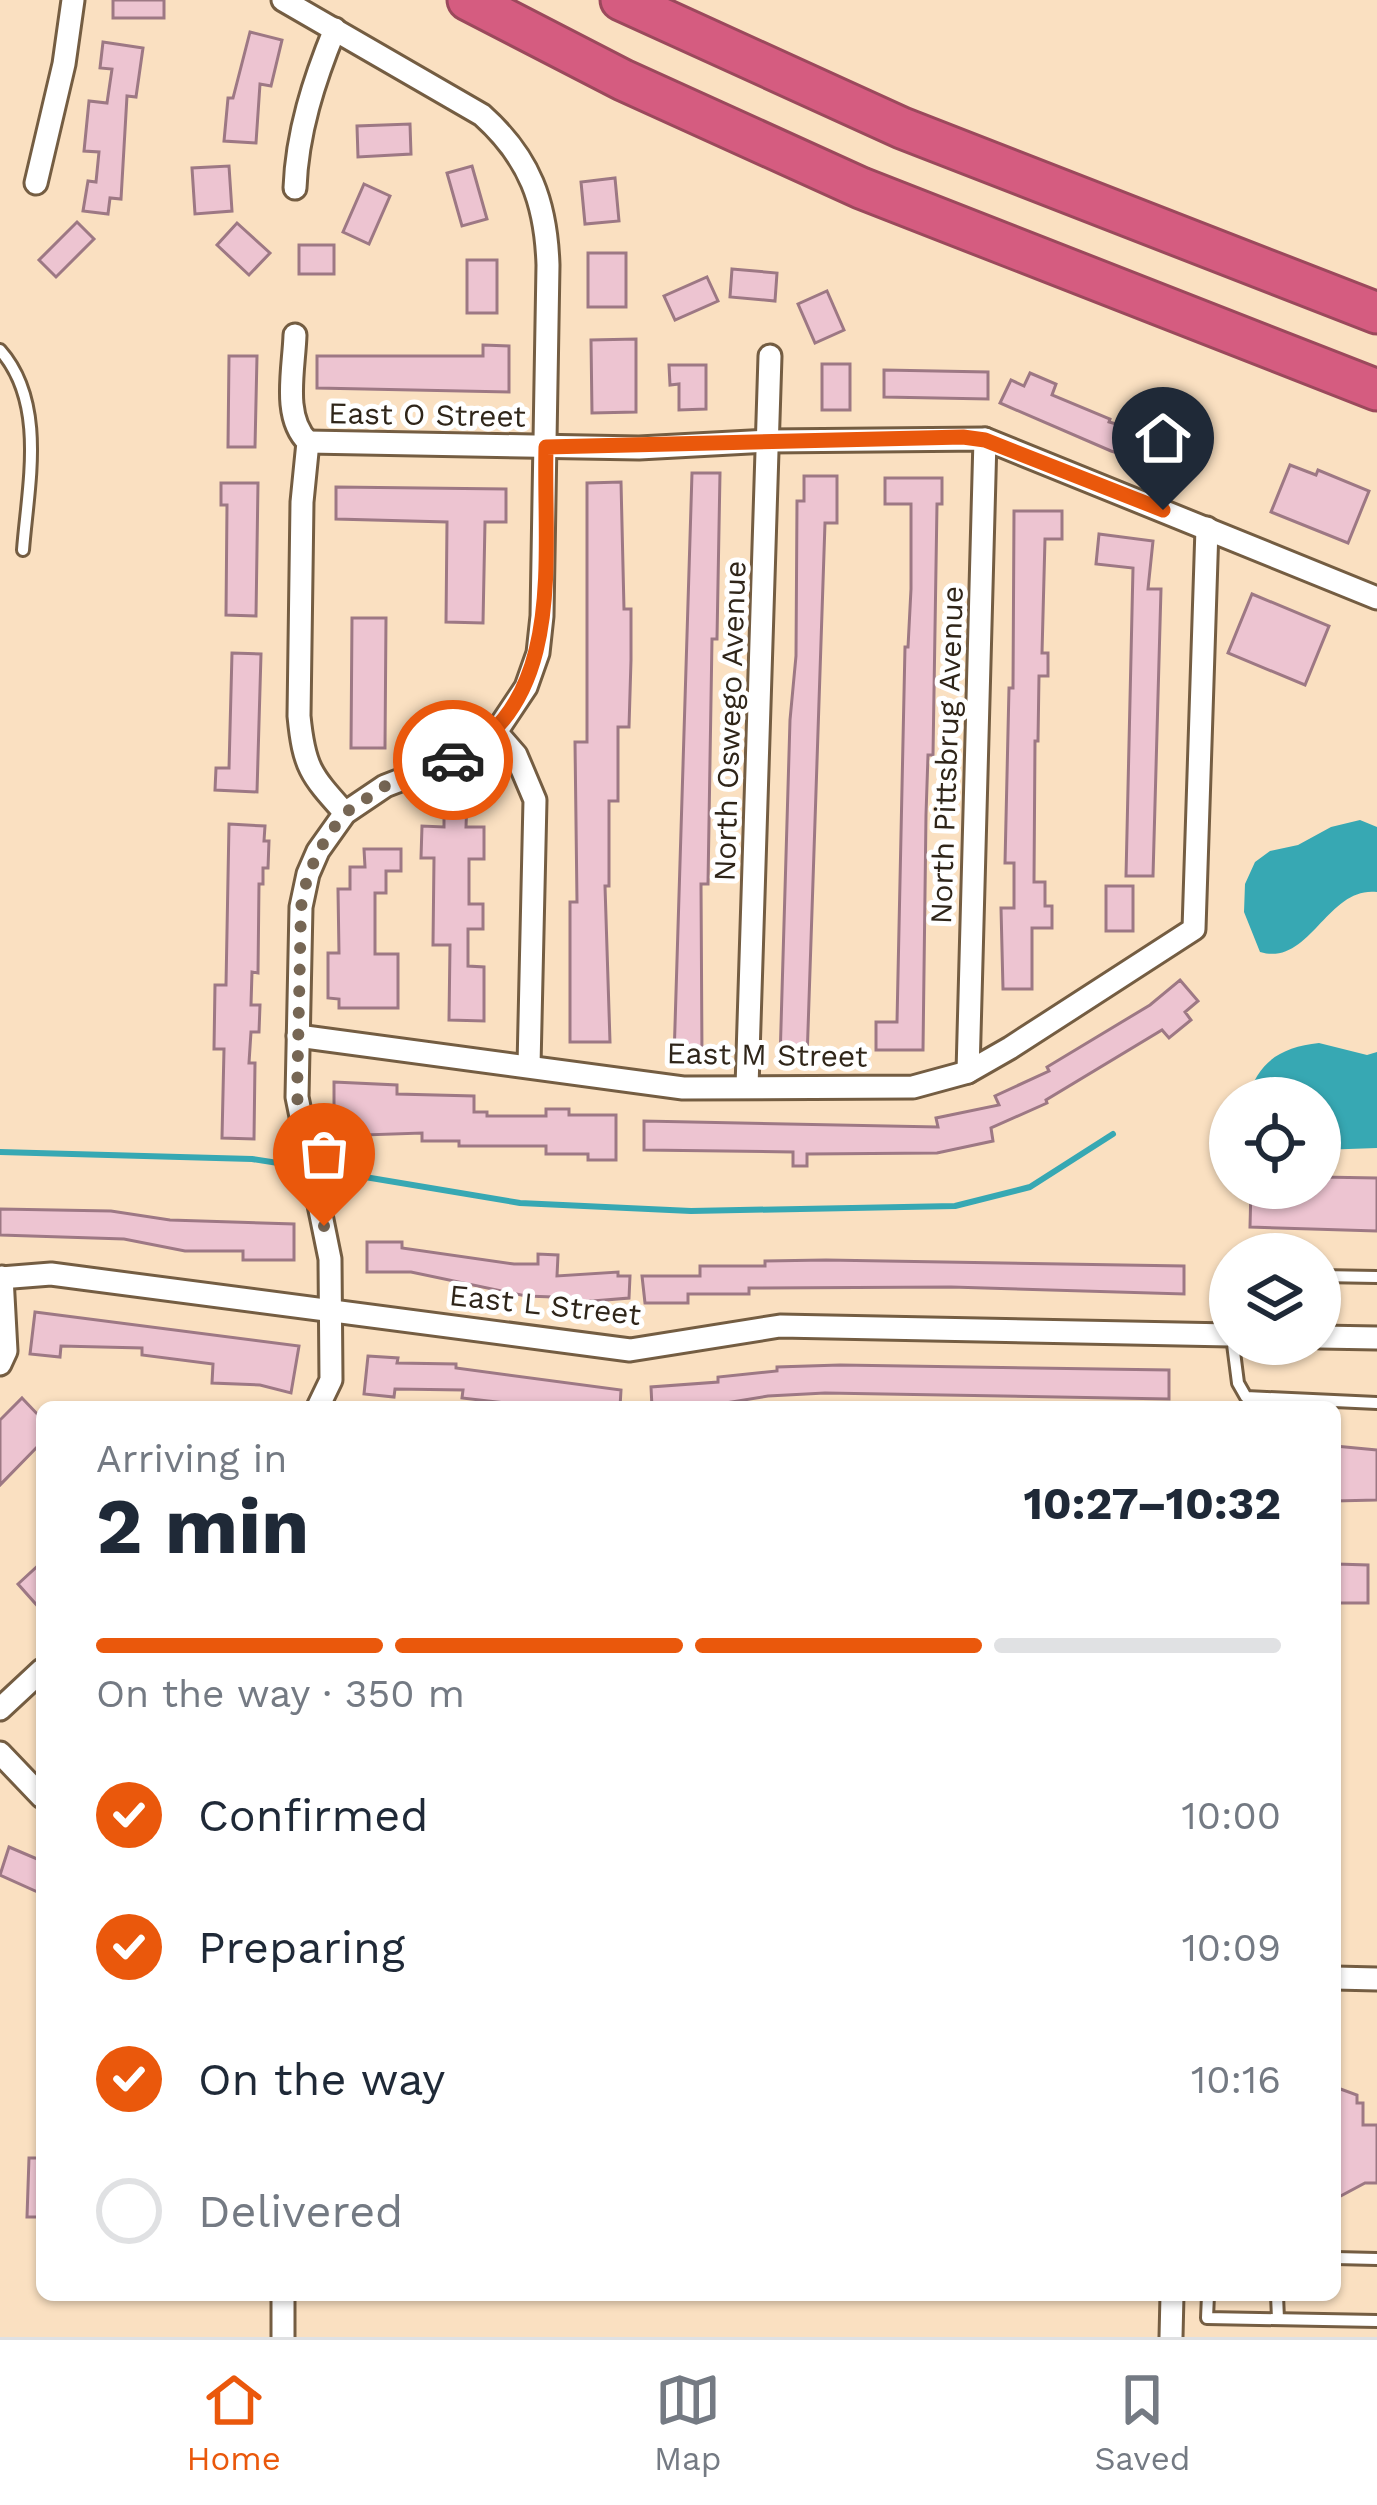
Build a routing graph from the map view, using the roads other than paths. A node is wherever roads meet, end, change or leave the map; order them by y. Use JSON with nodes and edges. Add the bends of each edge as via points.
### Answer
{"nodes":[{"id":1,"x":73,"y":0,"type":"edge"},
{"id":2,"x":283,"y":0,"type":"edge"},
{"id":3,"x":468,"y":0,"type":"edge"},
{"id":4,"x":620,"y":0,"type":"edge"},
{"id":5,"x":335,"y":29,"type":"junction"},
{"id":6,"x":36,"y":182,"type":"dead end"},
{"id":7,"x":296,"y":188,"type":"dead end"},
{"id":8,"x":1377,"y":314,"type":"edge"},
{"id":9,"x":295,"y":335,"type":"dead end"},
{"id":10,"x":0,"y":350,"type":"edge"},
{"id":11,"x":770,"y":356,"type":"dead end"},
{"id":12,"x":1377,"y":390,"type":"edge"},
{"id":13,"x":985,"y":440,"type":"junction"},
{"id":14,"x":769,"y":441,"type":"junction"},
{"id":15,"x":308,"y":442,"type":"junction"},
{"id":16,"x":546,"y":447,"type":"junction"},
{"id":17,"x":1207,"y":528,"type":"junction"},
{"id":18,"x":22,"y":550,"type":"dead end"},
{"id":19,"x":1377,"y":598,"type":"edge"},
{"id":20,"x":496,"y":732,"type":"junction"},
{"id":21,"x":345,"y":813,"type":"junction"},
{"id":22,"x":298,"y":1036,"type":"junction"},
{"id":23,"x":529,"y":1066,"type":"junction"},
{"id":24,"x":968,"y":1072,"type":"junction"},
{"id":25,"x":747,"y":1087,"type":"junction"},
{"id":26,"x":1341,"y":1276,"type":"edge"},
{"id":27,"x":1377,"y":1277,"type":"edge"},
{"id":28,"x":1,"y":1278,"type":"edge"},
{"id":29,"x":331,"y":1310,"type":"junction"},
{"id":30,"x":1209,"y":1335,"type":"edge"},
{"id":31,"x":1341,"y":1337,"type":"edge"},
{"id":32,"x":1377,"y":1338,"type":"edge"},
{"id":33,"x":0,"y":1364,"type":"edge"},
{"id":34,"x":1236,"y":1365,"type":"edge"},
{"id":35,"x":321,"y":1401,"type":"edge"},
{"id":36,"x":1333,"y":1401,"type":"edge"},
{"id":37,"x":1341,"y":1401,"type":"edge"},
{"id":38,"x":1377,"y":1403,"type":"edge"},
{"id":39,"x":36,"y":1676,"type":"edge"},
{"id":40,"x":0,"y":1709,"type":"edge"},
{"id":41,"x":0,"y":1753,"type":"edge"},
{"id":42,"x":36,"y":1791,"type":"edge"},
{"id":43,"x":1341,"y":1978,"type":"edge"},
{"id":44,"x":1377,"y":1979,"type":"edge"},
{"id":45,"x":1341,"y":2258,"type":"edge"},
{"id":46,"x":1377,"y":2258,"type":"edge"},
{"id":47,"x":284,"y":2301,"type":"edge"},
{"id":48,"x":1172,"y":2301,"type":"edge"},
{"id":49,"x":1208,"y":2301,"type":"edge"},
{"id":50,"x":1277,"y":2301,"type":"edge"},
{"id":51,"x":1278,"y":2319,"type":"junction"},
{"id":52,"x":1377,"y":2320,"type":"edge"},
{"id":53,"x":283,"y":2337,"type":"edge"},
{"id":54,"x":1171,"y":2337,"type":"edge"}],
"edges":[{"from":1,"to":6,"type":"street"},
{"from":2,"to":5,"type":"street"},
{"from":3,"to":12,"type":"highway","via":[[861,188]]},
{"from":4,"to":8,"type":"highway","via":[[902,128]]},
{"from":5,"to":7,"type":"street","via":[[296,156]]},
{"from":5,"to":16,"type":"street","via":[[482,115],[530,177],[547,219]]},
{"from":9,"to":15,"type":"street","via":[[292,410]]},
{"from":10,"to":18,"type":"lane","via":[[18,374],[29,414]]},
{"from":11,"to":14,"type":"street","name":"North Oswego Avenue"},
{"from":13,"to":14,"type":"street","name":"East O Street"},
{"from":13,"to":17,"type":"street","name":"East O Street"},
{"from":13,"to":24,"type":"street","name":"North Pittsbrug Avenue"},
{"from":14,"to":16,"type":"street","name":"East O Street"},
{"from":14,"to":25,"type":"street","name":"North Oswego Avenue"},
{"from":15,"to":16,"type":"street","name":"East O Street"},
{"from":15,"to":21,"type":"street","via":[[301,734],[310,773]]},
{"from":16,"to":20,"type":"street","via":[[538,652]]},
{"from":17,"to":19,"type":"street","name":"East O Street"},
{"from":17,"to":24,"type":"street","name":"East M Street","via":[[1194,929]]},
{"from":20,"to":21,"type":"street"},
{"from":20,"to":23,"type":"street","via":[[536,800]]},
{"from":21,"to":22,"type":"street","via":[[318,851],[301,907]]},
{"from":22,"to":23,"type":"street","name":"East M Street"},
{"from":22,"to":29,"type":"street","via":[[299,1123],[330,1259]]},
{"from":23,"to":25,"type":"street","name":"East M Street","via":[[683,1088]]},
{"from":24,"to":25,"type":"street","name":"East M Street","via":[[913,1087]]},
{"from":26,"to":27,"type":"lane"},
{"from":28,"to":29,"type":"street","name":"East L Street","via":[[51,1274]]},
{"from":28,"to":33,"type":"street"},
{"from":29,"to":30,"type":"street","name":"East L Street","via":[[630,1350],[780,1326]]},
{"from":29,"to":35,"type":"street","via":[[332,1380]]},
{"from":31,"to":32,"type":"street"},
{"from":34,"to":36,"type":"lane","via":[[1246,1397]]},
{"from":37,"to":38,"type":"lane"},
{"from":39,"to":40,"type":"street"},
{"from":41,"to":42,"type":"street"},
{"from":43,"to":44,"type":"street"},
{"from":45,"to":46,"type":"lane"},
{"from":47,"to":53,"type":"street"},
{"from":48,"to":54,"type":"street"},
{"from":49,"to":51,"type":"lane","via":[[1207,2318]]},
{"from":50,"to":51,"type":"lane"},
{"from":51,"to":52,"type":"lane"}]}
